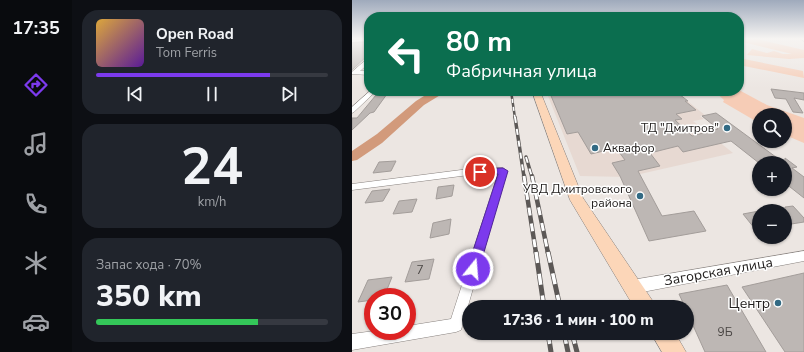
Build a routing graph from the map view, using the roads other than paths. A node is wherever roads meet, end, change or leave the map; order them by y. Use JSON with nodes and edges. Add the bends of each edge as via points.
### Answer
{"nodes":[{"id":1,"x":364,"y":64,"type":"edge"},
{"id":2,"x":354,"y":72,"type":"edge"},
{"id":3,"x":364,"y":73,"type":"edge"},
{"id":4,"x":368,"y":96,"type":"edge"},
{"id":5,"x":538,"y":96,"type":"edge"},
{"id":6,"x":352,"y":111,"type":"edge"},
{"id":7,"x":352,"y":187,"type":"edge"},
{"id":8,"x":804,"y":256,"type":"edge"},
{"id":9,"x":632,"y":287,"type":"junction"},
{"id":10,"x":640,"y":300,"type":"edge"},
{"id":11,"x":667,"y":340,"type":"edge"},
{"id":12,"x":352,"y":342,"type":"edge"},
{"id":13,"x":675,"y":352,"type":"edge"}],
"edges":[{"from":1,"to":2,"type":"street"},
{"from":2,"to":3,"type":"street"},
{"from":4,"to":6,"type":"street"},
{"from":5,"to":9,"type":"main road","via":[[578,200]]},
{"from":7,"to":12,"type":"street","via":[[469,172],[503,171],[456,325]]},
{"from":8,"to":9,"type":"street","name":"Загорская улица"},
{"from":9,"to":10,"type":"main road"},
{"from":11,"to":13,"type":"main road"}]}
